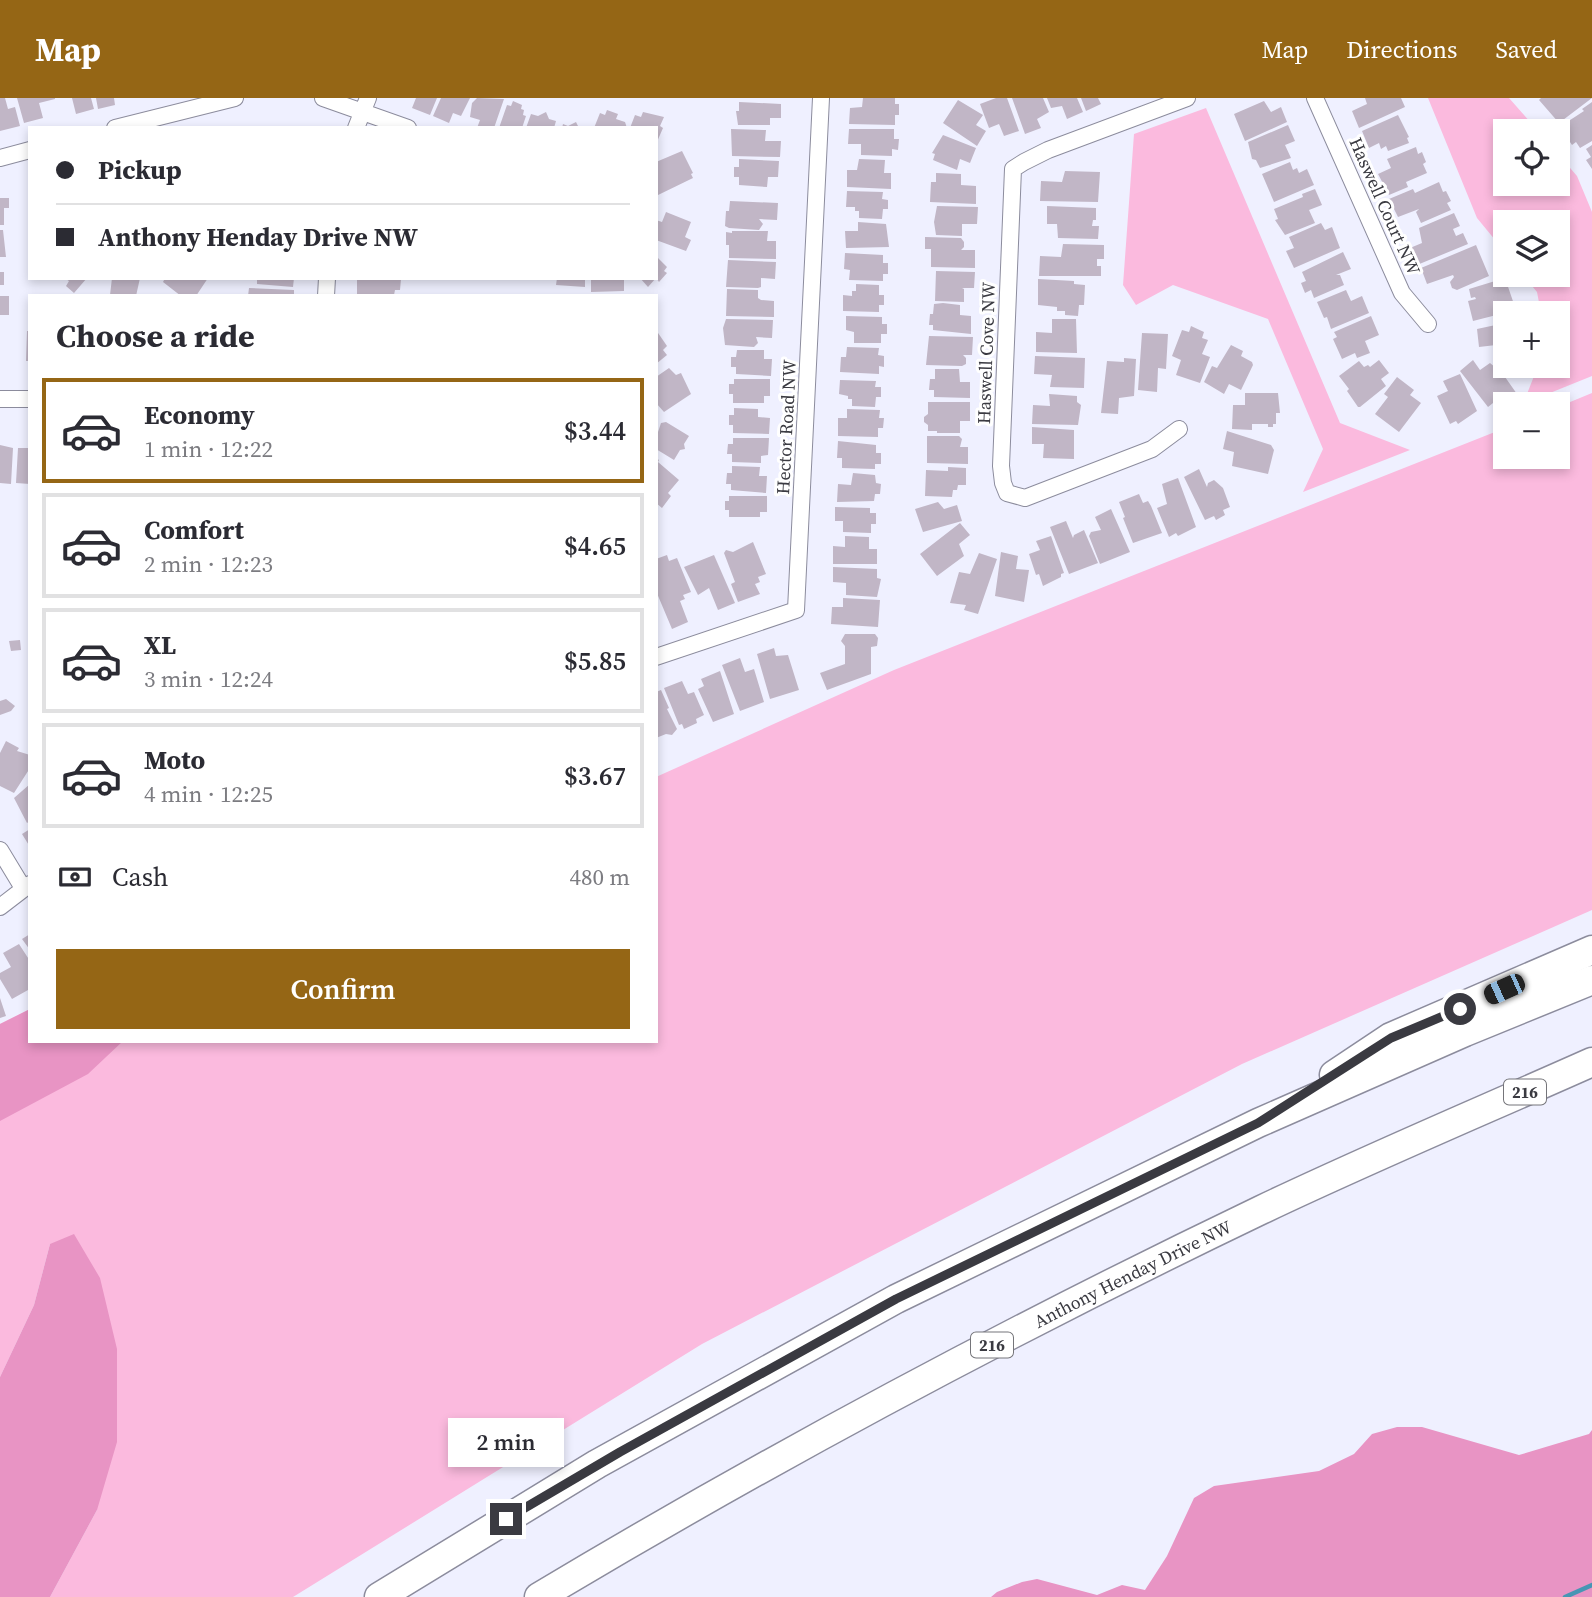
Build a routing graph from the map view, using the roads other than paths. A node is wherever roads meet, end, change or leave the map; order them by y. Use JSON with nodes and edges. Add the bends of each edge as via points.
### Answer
{"nodes":[{"id":1,"x":234,"y":98,"type":"edge"},
{"id":2,"x":323,"y":98,"type":"edge"},
{"id":3,"x":821,"y":98,"type":"edge"},
{"id":4,"x":1140,"y":98,"type":"edge"},
{"id":5,"x":1187,"y":98,"type":"edge"},
{"id":6,"x":1315,"y":98,"type":"edge"},
{"id":7,"x":365,"y":105,"type":"edge"},
{"id":8,"x":1146,"y":114,"type":"junction"},
{"id":9,"x":123,"y":126,"type":"edge"},
{"id":10,"x":357,"y":126,"type":"edge"},
{"id":11,"x":404,"y":126,"type":"edge"},
{"id":12,"x":28,"y":151,"type":"edge"},
{"id":13,"x":0,"y":158,"type":"edge"},
{"id":14,"x":1428,"y":324,"type":"dead end"},
{"id":15,"x":0,"y":399,"type":"edge"},
{"id":16,"x":28,"y":399,"type":"edge"},
{"id":17,"x":1179,"y":429,"type":"dead end"},
{"id":18,"x":658,"y":656,"type":"edge"},
{"id":19,"x":0,"y":850,"type":"edge"},
{"id":20,"x":27,"y":886,"type":"edge"},
{"id":21,"x":0,"y":907,"type":"edge"},
{"id":22,"x":1592,"y":950,"type":"edge"},
{"id":23,"x":1592,"y":980,"type":"edge"},
{"id":24,"x":1592,"y":1062,"type":"edge"},
{"id":25,"x":1592,"y":1082,"type":"edge"},
{"id":26,"x":1459,"y":1122,"type":"junction"},
{"id":27,"x":1258,"y":1123,"type":"junction"},
{"id":28,"x":379,"y":1597,"type":"edge"},
{"id":29,"x":539,"y":1597,"type":"edge"}],
"edges":[{"from":1,"to":9,"type":"street"},
{"from":2,"to":7,"type":"street"},
{"from":3,"to":18,"type":"street","name":"Hector Road NW","via":[[796,610]]},
{"from":4,"to":8,"type":"street"},
{"from":5,"to":8,"type":"street"},
{"from":6,"to":14,"type":"street","name":"Haswell Court NW","via":[[1402,293]]},
{"from":7,"to":10,"type":"street"},
{"from":7,"to":11,"type":"street"},
{"from":8,"to":17,"type":"street","name":"Haswell Cove NW","via":[[1048,150],[1013,170],[1003,483],[1007,493],[1025,498],[1153,449]]},
{"from":12,"to":13,"type":"street"},
{"from":15,"to":16,"type":"street"},
{"from":19,"to":20,"type":"street"},
{"from":20,"to":21,"type":"street"},
{"from":22,"to":27,"type":"highway","via":[[1391,1038]]},
{"from":23,"to":27,"type":"highway"},
{"from":24,"to":26,"type":"highway","name":"Anthony Henday Drive NW","number":"216"},
{"from":25,"to":26,"type":"highway"},
{"from":26,"to":29,"type":"highway","name":"Anthony Henday Drive NW","number":"216","via":[[1262,1210],[939,1371]]},
{"from":27,"to":28,"type":"highway","via":[[896,1299],[597,1465]]}]}
